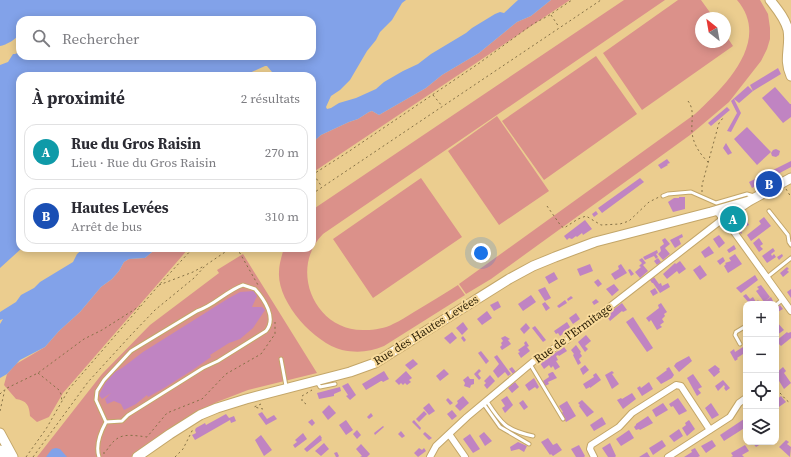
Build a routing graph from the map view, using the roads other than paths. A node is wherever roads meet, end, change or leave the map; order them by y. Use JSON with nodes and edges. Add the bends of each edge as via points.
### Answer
{"nodes":[{"id":1,"x":770,"y":0,"type":"edge"},
{"id":2,"x":790,"y":46,"type":"edge"},
{"id":3,"x":791,"y":76,"type":"edge"},
{"id":4,"x":791,"y":178,"type":"edge"},
{"id":5,"x":663,"y":196,"type":"road end"},
{"id":6,"x":752,"y":199,"type":"junction"},
{"id":7,"x":769,"y":211,"type":"dead end"},
{"id":8,"x":721,"y":214,"type":"junction"},
{"id":9,"x":791,"y":245,"type":"edge"},
{"id":10,"x":791,"y":258,"type":"edge"},
{"id":11,"x":766,"y":278,"type":"junction"},
{"id":12,"x":782,"y":300,"type":"junction"},
{"id":13,"x":779,"y":302,"type":"edge"},
{"id":14,"x":791,"y":312,"type":"edge"},
{"id":15,"x":743,"y":328,"type":"edge"},
{"id":16,"x":740,"y":344,"type":"dead end"},
{"id":17,"x":281,"y":359,"type":"dead end"},
{"id":18,"x":530,"y":364,"type":"junction"},
{"id":19,"x":318,"y":384,"type":"junction"},
{"id":20,"x":335,"y":384,"type":"dead end"},
{"id":21,"x":287,"y":388,"type":"junction"},
{"id":22,"x":743,"y":400,"type":"edge"},
{"id":23,"x":484,"y":402,"type":"junction"},
{"id":24,"x":563,"y":419,"type":"dead end"},
{"id":25,"x":106,"y":422,"type":"junction"},
{"id":26,"x":710,"y":430,"type":"junction"},
{"id":27,"x":0,"y":433,"type":"edge"},
{"id":28,"x":449,"y":434,"type":"junction"},
{"id":29,"x":533,"y":436,"type":"dead end"},
{"id":30,"x":529,"y":444,"type":"dead end"},
{"id":31,"x":13,"y":457,"type":"edge"},
{"id":32,"x":100,"y":457,"type":"edge"},
{"id":33,"x":137,"y":457,"type":"edge"},
{"id":34,"x":430,"y":457,"type":"edge"},
{"id":35,"x":465,"y":457,"type":"edge"},
{"id":36,"x":594,"y":457,"type":"edge"},
{"id":37,"x":668,"y":457,"type":"edge"}],
"edges":[{"from":1,"to":2,"type":"street","via":[[786,22]]},
{"from":2,"to":3,"type":"street","via":[[786,63]]},
{"from":4,"to":6,"type":"street","name":"Rue des Hautes Levées"},
{"from":5,"to":6,"type":"lane","via":[[690,192],[716,202],[747,194]]},
{"from":6,"to":8,"type":"street","name":"Rue des Hautes Levées"},
{"from":7,"to":9,"type":"lane","via":[[788,235]]},
{"from":8,"to":11,"type":"street"},
{"from":8,"to":18,"type":"street","name":"Rue de l'Ermitage","via":[[567,340]]},
{"from":8,"to":19,"type":"street","name":"Rue des Hautes Levées","via":[[595,242],[533,266],[375,363]]},
{"from":10,"to":11,"type":"lane"},
{"from":11,"to":12,"type":"street"},
{"from":12,"to":13,"type":"lane"},
{"from":12,"to":14,"type":"street"},
{"from":15,"to":16,"type":"lane","via":[[735,335]]},
{"from":17,"to":21,"type":"lane"},
{"from":18,"to":23,"type":"street","name":"Rue de l'Ermitage"},
{"from":18,"to":24,"type":"lane"},
{"from":19,"to":20,"type":"lane"},
{"from":19,"to":21,"type":"street","name":"Rue des Hautes Levées"},
{"from":21,"to":33,"type":"street","name":"Rue des Hautes Levées","via":[[200,415]]},
{"from":22,"to":26,"type":"street","via":[[730,417]]},
{"from":23,"to":28,"type":"street","name":"Rue de l'Ermitage"},
{"from":23,"to":29,"type":"lane","via":[[505,426]]},
{"from":23,"to":30,"type":"lane","via":[[500,427]]},
{"from":25,"to":25,"type":"lane","via":[[122,421],[134,411],[266,331],[271,315],[255,289],[248,286],[236,288],[128,354],[97,391],[96,400]]},
{"from":25,"to":32,"type":"lane","via":[[99,436],[97,448]]},
{"from":26,"to":36,"type":"street","via":[[681,386],[676,385],[632,413],[618,427],[591,445]]},
{"from":26,"to":37,"type":"street"},
{"from":27,"to":31,"type":"street"},
{"from":28,"to":34,"type":"street","name":"Rue de l'Ermitage","via":[[436,446]]},
{"from":28,"to":35,"type":"street"}]}
